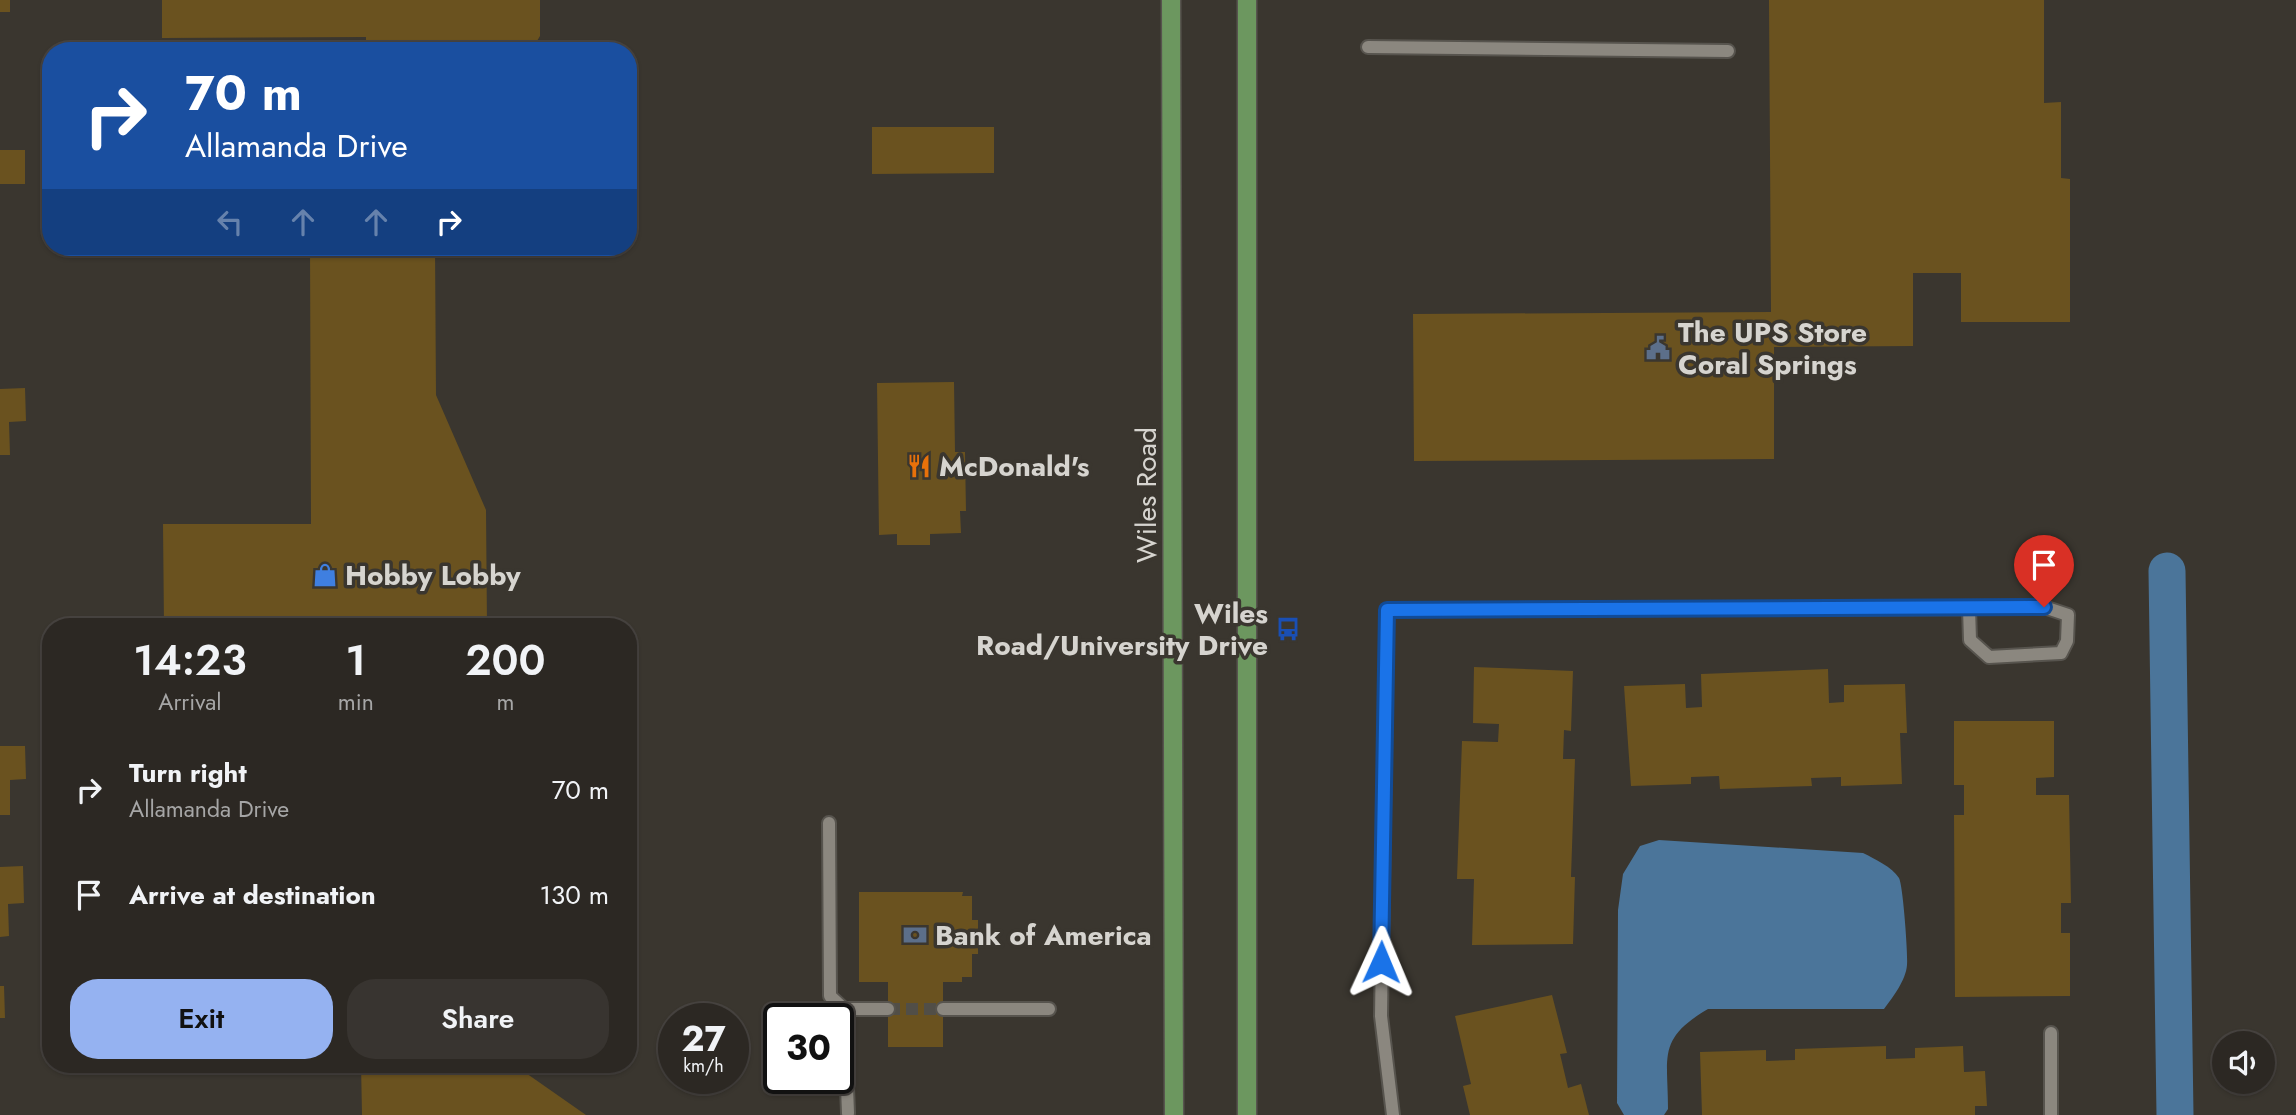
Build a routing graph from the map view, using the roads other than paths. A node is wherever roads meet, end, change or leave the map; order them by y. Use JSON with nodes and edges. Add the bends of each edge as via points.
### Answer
{"nodes":[{"id":1,"x":1171,"y":0,"type":"edge"},
{"id":2,"x":1247,"y":0,"type":"edge"},
{"id":3,"x":1368,"y":47,"type":"dead end"},
{"id":4,"x":1728,"y":51,"type":"dead end"},
{"id":5,"x":1969,"y":608,"type":"junction"},
{"id":6,"x":829,"y":823,"type":"dead end"},
{"id":7,"x":838,"y":1003,"type":"edge"},
{"id":8,"x":854,"y":1009,"type":"edge"},
{"id":9,"x":888,"y":1009,"type":"tunnel mouth"},
{"id":10,"x":943,"y":1009,"type":"tunnel mouth"},
{"id":11,"x":1049,"y":1009,"type":"dead end"},
{"id":12,"x":2050,"y":1033,"type":"dead end"},
{"id":13,"x":847,"y":1094,"type":"edge"},
{"id":14,"x":848,"y":1113,"type":"dead end"},
{"id":15,"x":1174,"y":1115,"type":"edge"},
{"id":16,"x":1247,"y":1115,"type":"edge"},
{"id":17,"x":1393,"y":1115,"type":"edge"},
{"id":18,"x":2051,"y":1115,"type":"edge"}],
"edges":[{"from":1,"to":15,"type":"main road","name":"Wiles Road"},
{"from":2,"to":16,"type":"main road"},
{"from":3,"to":4,"type":"street"},
{"from":5,"to":5,"type":"street","via":[[2044,607],[2068,615],[2067,641],[2061,653],[1989,657],[1970,640]]},
{"from":5,"to":17,"type":"street","via":[[1387,610],[1381,1016]]},
{"from":6,"to":7,"type":"street","via":[[830,996]]},
{"from":8,"to":9,"type":"street"},
{"from":10,"to":11,"type":"street"},
{"from":12,"to":18,"type":"street"},
{"from":13,"to":14,"type":"street"}]}
